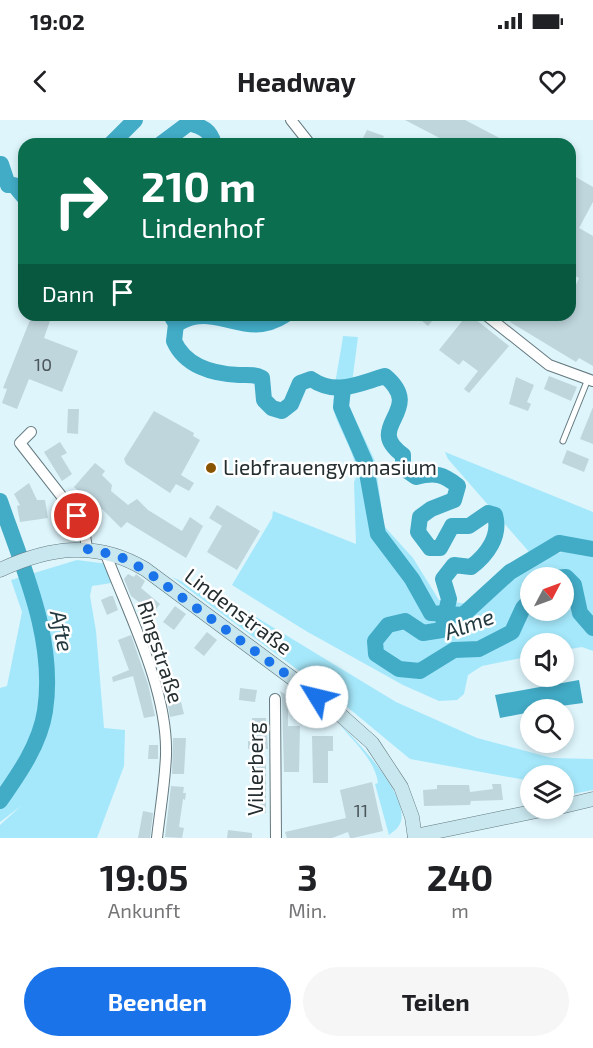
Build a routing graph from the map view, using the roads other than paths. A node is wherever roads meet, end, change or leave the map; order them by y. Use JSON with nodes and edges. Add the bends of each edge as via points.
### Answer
{"nodes":[{"id":1,"x":291,"y":120,"type":"edge"},
{"id":2,"x":305,"y":138,"type":"edge"},
{"id":3,"x":494,"y":321,"type":"edge"},
{"id":4,"x":590,"y":380,"type":"edge"},
{"id":5,"x":31,"y":432,"type":"dead end"},
{"id":6,"x":563,"y":441,"type":"dead end"},
{"id":7,"x":87,"y":549,"type":"junction"},
{"id":8,"x":105,"y":552,"type":"junction"},
{"id":9,"x":4,"y":569,"type":"edge"},
{"id":10,"x":275,"y":699,"type":"dead end"},
{"id":11,"x":593,"y":799,"type":"edge"},
{"id":12,"x":574,"y":804,"type":"edge"},
{"id":13,"x":520,"y":814,"type":"edge"},
{"id":14,"x":412,"y":837,"type":"edge"},
{"id":15,"x":157,"y":838,"type":"edge"},
{"id":16,"x":276,"y":838,"type":"edge"}],
"edges":[{"from":1,"to":2,"type":"street"},
{"from":3,"to":4,"type":"street","via":[[549,365]]},
{"from":4,"to":6,"type":"lane"},
{"from":5,"to":7,"type":"street","via":[[20,442],[77,516],[84,528]]},
{"from":7,"to":8,"type":"main road","name":"Lindenstraße"},
{"from":7,"to":9,"type":"main road","name":"Lindenstraße","via":[[39,554]]},
{"from":8,"to":14,"type":"main road","name":"Lindenstraße","via":[[145,570],[356,727],[393,772],[407,801]]},
{"from":8,"to":15,"type":"street","name":"Ringstraße","via":[[152,678],[161,716],[166,754]]},
{"from":10,"to":16,"type":"street","name":"Villerberg"},
{"from":11,"to":12,"type":"main road"},
{"from":13,"to":14,"type":"main road"}]}
